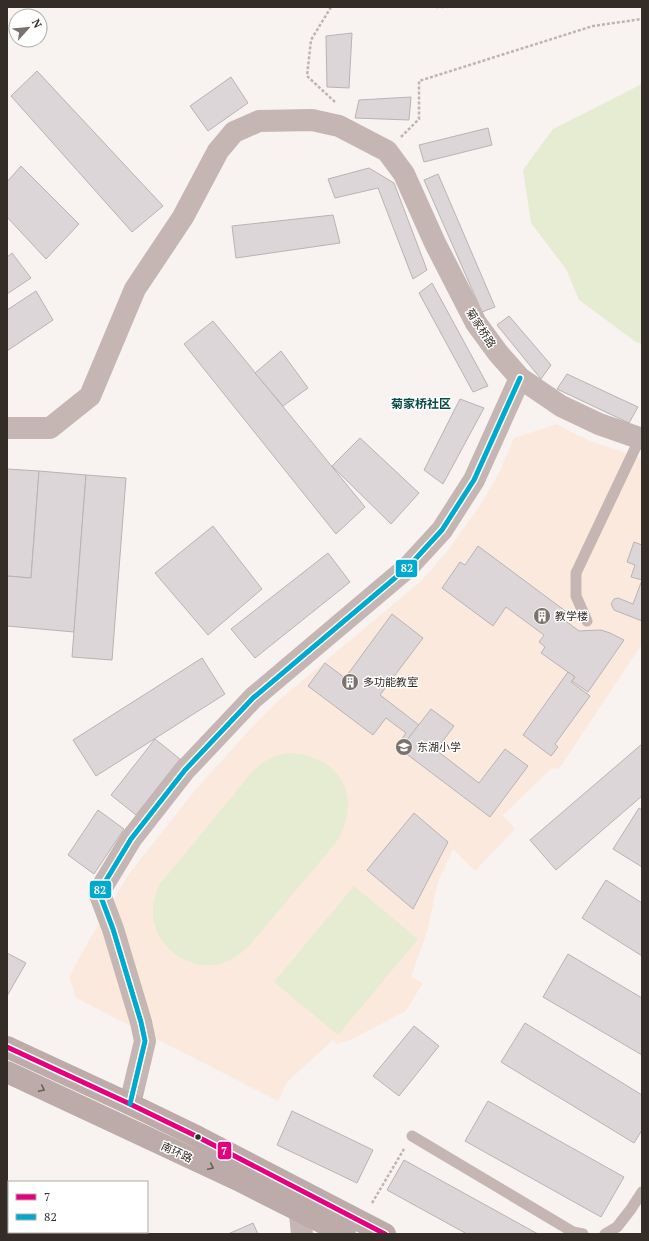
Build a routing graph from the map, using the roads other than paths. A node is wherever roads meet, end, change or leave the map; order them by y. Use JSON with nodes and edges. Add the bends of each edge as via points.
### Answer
{"nodes":[{"id":1,"x":520,"y":378,"type":"junction"},
{"id":2,"x":7,"y":428,"type":"edge"},
{"id":3,"x":641,"y":438,"type":"edge"},
{"id":4,"x":587,"y":621,"type":"dead end"},
{"id":5,"x":7,"y":1046,"type":"edge"},
{"id":6,"x":7,"y":1072,"type":"edge"},
{"id":7,"x":130,"y":1104,"type":"junction"},
{"id":8,"x":412,"y":1136,"type":"road end"},
{"id":9,"x":298,"y":1189,"type":"junction"},
{"id":10,"x":642,"y":1192,"type":"edge"},
{"id":11,"x":298,"y":1211,"type":"junction"},
{"id":12,"x":353,"y":1228,"type":"edge"},
{"id":13,"x":302,"y":1234,"type":"edge"},
{"id":14,"x":385,"y":1234,"type":"edge"},
{"id":15,"x":583,"y":1234,"type":"edge"},
{"id":16,"x":605,"y":1234,"type":"edge"}],
"edges":[{"from":1,"to":2,"type":"street","name":"菊家桥路","via":[[476,323],[404,174],[387,151],[339,126],[312,120],[259,121],[234,132],[218,151],[183,217],[135,289],[90,396],[50,428]]},
{"from":1,"to":3,"type":"street","name":"菊家桥路","via":[[561,406],[599,424]]},
{"from":1,"to":7,"type":"street","via":[[474,480],[442,530],[408,567],[253,698],[190,764],[131,839],[99,892],[115,936],[145,1041]]},
{"from":3,"to":4,"type":"lane","via":[[576,573],[576,596]]},
{"from":5,"to":7,"type":"main road","name":"南环路"},
{"from":6,"to":11,"type":"main road","name":"南环路","one_way":true,"via":[[238,1180]]},
{"from":7,"to":9,"type":"main road","name":"南环路"},
{"from":8,"to":15,"type":"lane","via":[[573,1232]]},
{"from":9,"to":11,"type":"street"},
{"from":9,"to":12,"type":"main road","name":"南环路"},
{"from":10,"to":16,"type":"lane","via":[[617,1227]]},
{"from":11,"to":12,"type":"main road","name":"南环路"},
{"from":11,"to":13,"type":"street"},
{"from":12,"to":14,"type":"main road","name":"南环路"}]}
